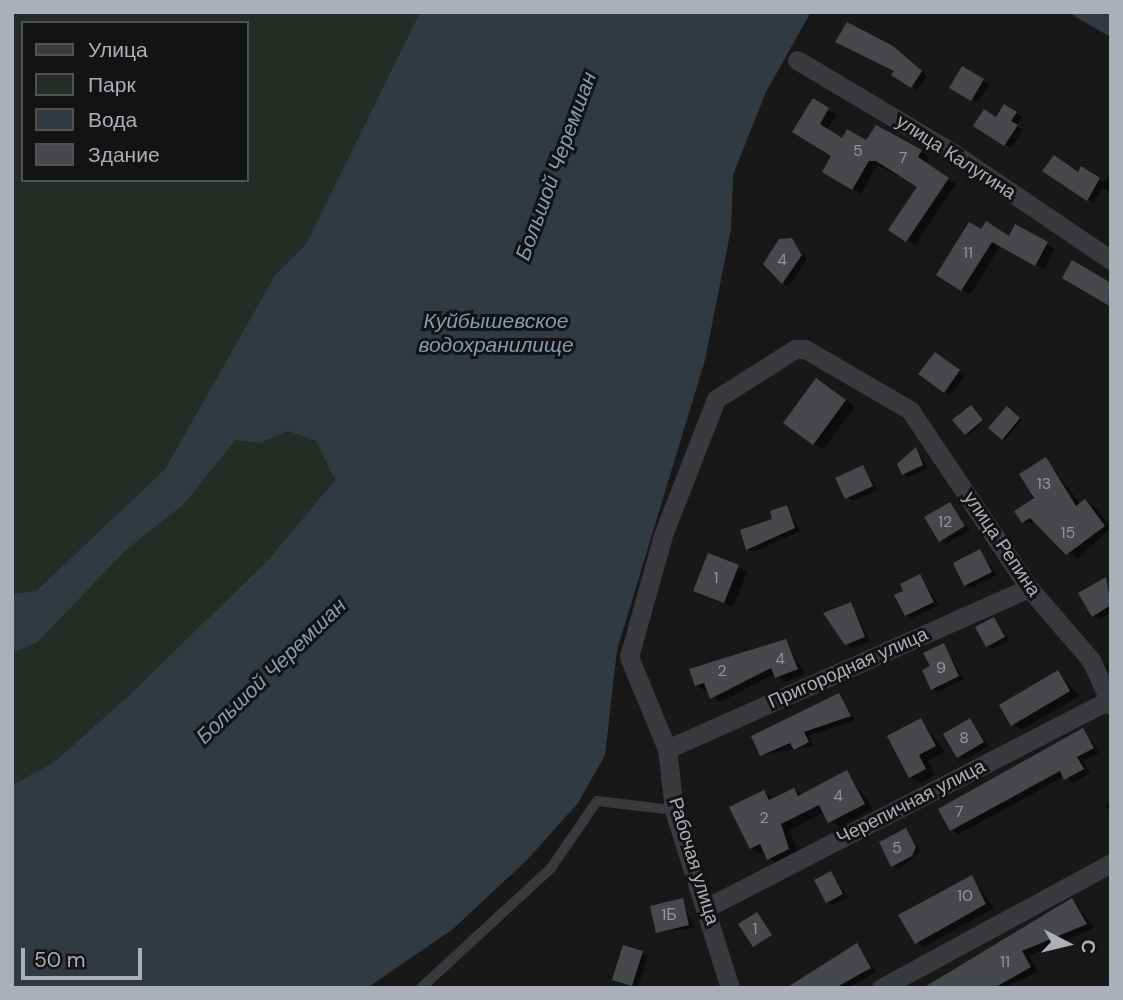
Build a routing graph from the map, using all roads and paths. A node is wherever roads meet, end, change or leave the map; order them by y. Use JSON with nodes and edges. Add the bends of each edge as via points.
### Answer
{"nodes":[{"id":1,"x":797,"y":60,"type":"dead end"},
{"id":2,"x":1111,"y":260,"type":"edge"},
{"id":3,"x":1029,"y":588,"type":"junction"},
{"id":4,"x":629,"y":657,"type":"joint"},
{"id":5,"x":1110,"y":702,"type":"edge"},
{"id":6,"x":667,"y":749,"type":"junction"},
{"id":7,"x":674,"y":810,"type":"junction"},
{"id":8,"x":1111,"y":863,"type":"edge"},
{"id":9,"x":708,"y":907,"type":"junction"},
{"id":10,"x":421,"y":988,"type":"edge"},
{"id":11,"x":730,"y":988,"type":"edge"},
{"id":12,"x":881,"y":988,"type":"edge"}],
"edges":[{"from":1,"to":2,"type":"street","name":"улица Калугина","via":[[953,153]]},
{"from":3,"to":4,"type":"street","name":"улица Репина","via":[[910,410],[887,393],[795,349],[716,398],[663,535]]},
{"from":3,"to":5,"type":"street","name":"улица Репина","via":[[1091,660]]},
{"from":3,"to":6,"type":"street","name":"Пригородная улица"},
{"from":4,"to":6,"type":"street","name":"Рабочая улица"},
{"from":5,"to":9,"type":"street","name":"Черепичная улица"},
{"from":6,"to":7,"type":"street","name":"Рабочая улица"},
{"from":7,"to":9,"type":"street","name":"Рабочая улица"},
{"from":7,"to":10,"type":"lane","via":[[597,802],[551,868]]},
{"from":8,"to":12,"type":"street"},
{"from":9,"to":11,"type":"street","name":"Рабочая улица"}]}
